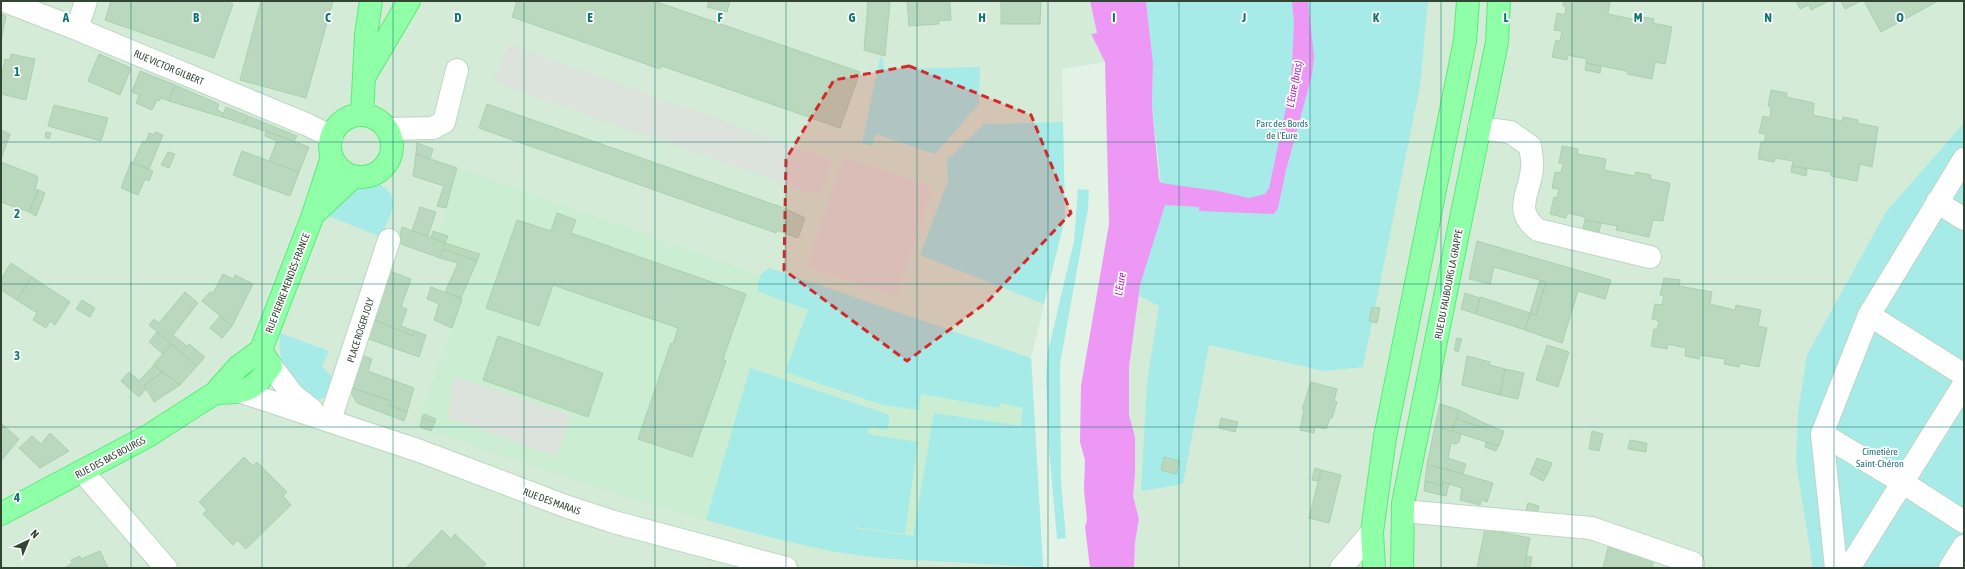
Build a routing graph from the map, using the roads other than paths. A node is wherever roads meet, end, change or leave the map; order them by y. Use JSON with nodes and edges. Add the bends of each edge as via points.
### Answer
{"nodes":[{"id":1,"x":5,"y":1,"type":"edge"},
{"id":2,"x":86,"y":1,"type":"edge"},
{"id":3,"x":371,"y":1,"type":"edge"},
{"id":4,"x":409,"y":1,"type":"edge"},
{"id":5,"x":1468,"y":1,"type":"edge"},
{"id":6,"x":1499,"y":1,"type":"edge"},
{"id":7,"x":77,"y":29,"type":"junction"},
{"id":8,"x":457,"y":70,"type":"dead end"},
{"id":9,"x":364,"y":77,"type":"junction"},
{"id":10,"x":362,"y":115,"type":"junction"},
{"id":11,"x":1479,"y":128,"type":"junction"},
{"id":12,"x":387,"y":129,"type":"junction"},
{"id":13,"x":332,"y":147,"type":"junction"},
{"id":14,"x":1962,"y":165,"type":"edge"},
{"id":15,"x":354,"y":176,"type":"junction"},
{"id":16,"x":1937,"y":202,"type":"junction"},
{"id":17,"x":313,"y":215,"type":"junction"},
{"id":18,"x":1964,"y":219,"type":"edge"},
{"id":19,"x":389,"y":240,"type":"dead end"},
{"id":20,"x":1650,"y":257,"type":"dead end"},
{"id":21,"x":1869,"y":315,"type":"junction"},
{"id":22,"x":266,"y":358,"type":"junction"},
{"id":23,"x":1964,"y":375,"type":"edge"},
{"id":24,"x":1964,"y":384,"type":"edge"},
{"id":25,"x":242,"y":392,"type":"junction"},
{"id":26,"x":215,"y":394,"type":"junction"},
{"id":27,"x":326,"y":419,"type":"junction"},
{"id":28,"x":1822,"y":434,"type":"junction"},
{"id":29,"x":83,"y":472,"type":"junction"},
{"id":30,"x":1902,"y":482,"type":"junction"},
{"id":31,"x":1403,"y":511,"type":"junction"},
{"id":32,"x":1,"y":514,"type":"edge"},
{"id":33,"x":1964,"y":522,"type":"edge"},
{"id":34,"x":1372,"y":532,"type":"junction"},
{"id":35,"x":1964,"y":546,"type":"edge"},
{"id":36,"x":1402,"y":567,"type":"edge"},
{"id":37,"x":166,"y":568,"type":"edge"},
{"id":38,"x":786,"y":568,"type":"edge"},
{"id":39,"x":1342,"y":568,"type":"edge"},
{"id":40,"x":1374,"y":568,"type":"edge"},
{"id":41,"x":1692,"y":568,"type":"edge"},
{"id":42,"x":1836,"y":568,"type":"edge"},
{"id":43,"x":1849,"y":568,"type":"edge"},
{"id":44,"x":1950,"y":568,"type":"edge"}],
"edges":[{"from":1,"to":7,"type":"street","name":"RUE VICTOR GILBERT"},
{"from":2,"to":7,"type":"street"},
{"from":3,"to":9,"type":"main road"},
{"from":4,"to":9,"type":"main road"},
{"from":5,"to":34,"type":"main road","via":[[1465,41],[1385,437]]},
{"from":6,"to":11,"type":"main road","name":"RUE DU FAUBOURG LA GRAPPE","via":[[1497,42]]},
{"from":7,"to":13,"type":"street","name":"RUE VICTOR GILBERT","via":[[308,125]]},
{"from":8,"to":12,"type":"street","via":[[444,122],[432,128]]},
{"from":9,"to":10,"type":"main road"},
{"from":10,"to":12,"type":"main road","via":[[376,119]]},
{"from":10,"to":13,"type":"main road","via":[[340,124]]},
{"from":11,"to":20,"type":"street","via":[[1510,132],[1530,146],[1532,168],[1523,201],[1524,213],[1530,224],[1538,230]]},
{"from":11,"to":31,"type":"main road","name":"RUE DU FAUBOURG LA GRAPPE"},
{"from":12,"to":15,"type":"main road","via":[[392,146],[388,163],[376,174]]},
{"from":13,"to":15,"type":"main road","via":[[341,169]]},
{"from":13,"to":17,"type":"main road","name":"RUE PIERRE MENDÈS-FRANCE"},
{"from":14,"to":16,"type":"street"},
{"from":15,"to":17,"type":"main road","name":"RUE PIERRE MENDÈS-FRANCE"},
{"from":16,"to":18,"type":"street"},
{"from":16,"to":21,"type":"street"},
{"from":17,"to":22,"type":"main road","name":"RUE PIERRE MENDÈS-FRANCE"},
{"from":19,"to":27,"type":"street","name":"PLACE ROGER JOLY"},
{"from":21,"to":23,"type":"street"},
{"from":21,"to":28,"type":"street"},
{"from":22,"to":25,"type":"main road","name":"RUE DES BAS BOURGS","via":[[257,384]]},
{"from":22,"to":26,"type":"main road","name":"RUE DES BAS BOURGS","via":[[238,366]]},
{"from":22,"to":27,"type":"street","name":"RUE DES MARAIS","via":[[293,395]]},
{"from":24,"to":30,"type":"street"},
{"from":25,"to":26,"type":"main road","name":"RUE DES BAS BOURGS"},
{"from":25,"to":27,"type":"street","name":"RUE DES MARAIS"},
{"from":26,"to":29,"type":"main road","name":"RUE DES BAS BOURGS","via":[[148,436]]},
{"from":27,"to":38,"type":"street","name":"RUE DES MARAIS","via":[[572,508]]},
{"from":28,"to":30,"type":"street"},
{"from":28,"to":42,"type":"street"},
{"from":29,"to":32,"type":"main road","name":"RUE DES BAS BOURGS"},
{"from":29,"to":37,"type":"street"},
{"from":30,"to":33,"type":"street"},
{"from":30,"to":43,"type":"street"},
{"from":31,"to":36,"type":"main road","name":"RUE DU FAUBOURG LA GRAPPE"},
{"from":31,"to":41,"type":"street","via":[[1591,528],[1693,564]]},
{"from":34,"to":39,"type":"street"},
{"from":34,"to":40,"type":"main road"},
{"from":35,"to":44,"type":"street"}]}
